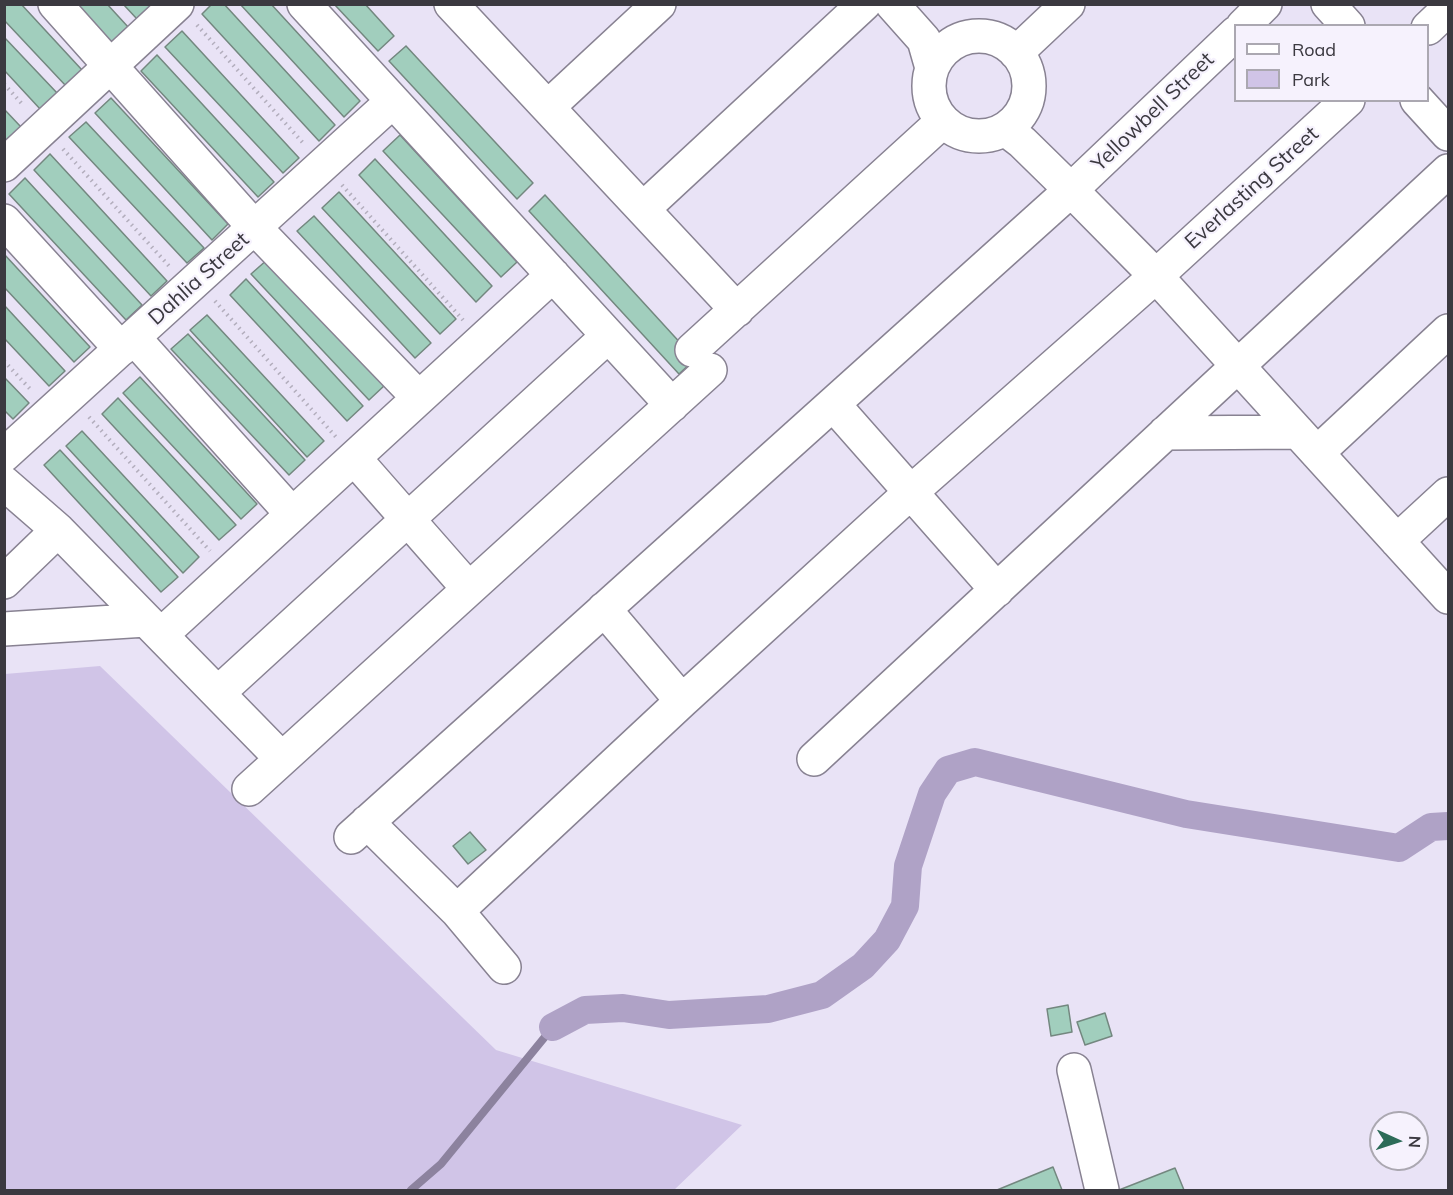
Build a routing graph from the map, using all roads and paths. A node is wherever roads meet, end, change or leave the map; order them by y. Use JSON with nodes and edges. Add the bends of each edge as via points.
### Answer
{"nodes":[{"id":1,"x":55,"y":4,"type":"edge"},
{"id":2,"x":177,"y":4,"type":"edge"},
{"id":3,"x":304,"y":4,"type":"edge"},
{"id":4,"x":659,"y":4,"type":"edge"},
{"id":5,"x":864,"y":4,"type":"edge"},
{"id":6,"x":892,"y":4,"type":"edge"},
{"id":7,"x":918,"y":4,"type":"edge"},
{"id":8,"x":1068,"y":4,"type":"edge"},
{"id":9,"x":1265,"y":4,"type":"edge"},
{"id":10,"x":1328,"y":4,"type":"edge"},
{"id":11,"x":454,"y":6,"type":"edge"},
{"id":12,"x":1449,"y":9,"type":"edge"},
{"id":13,"x":1246,"y":24,"type":"edge"},
{"id":14,"x":1346,"y":24,"type":"edge"},
{"id":15,"x":1429,"y":27,"type":"edge"},
{"id":16,"x":1234,"y":35,"type":"edge"},
{"id":17,"x":965,"y":38,"type":"junction"},
{"id":18,"x":1016,"y":53,"type":"junction"},
{"id":19,"x":111,"y":66,"type":"junction"},
{"id":20,"x":932,"y":68,"type":"junction"},
{"id":21,"x":4,"y":84,"type":"edge"},
{"id":22,"x":393,"y":101,"type":"junction"},
{"id":23,"x":1346,"y":102,"type":"edge"},
{"id":24,"x":1420,"y":102,"type":"edge"},
{"id":25,"x":548,"y":107,"type":"junction"},
{"id":26,"x":1014,"y":119,"type":"junction"},
{"id":27,"x":943,"y":121,"type":"junction"},
{"id":28,"x":44,"y":128,"type":"junction"},
{"id":29,"x":1449,"y":134,"type":"edge"},
{"id":30,"x":4,"y":165,"type":"edge"},
{"id":31,"x":1449,"y":171,"type":"edge"},
{"id":32,"x":1071,"y":190,"type":"junction"},
{"id":33,"x":643,"y":209,"type":"junction"},
{"id":34,"x":4,"y":221,"type":"edge"},
{"id":35,"x":255,"y":228,"type":"junction"},
{"id":36,"x":553,"y":275,"type":"junction"},
{"id":37,"x":1156,"y":276,"type":"junction"},
{"id":38,"x":193,"y":284,"type":"junction"},
{"id":39,"x":737,"y":310,"type":"junction"},
{"id":40,"x":1449,"y":331,"type":"edge"},
{"id":41,"x":608,"y":336,"type":"junction"},
{"id":42,"x":128,"y":344,"type":"junction"},
{"id":43,"x":4,"y":361,"type":"edge"},
{"id":44,"x":1238,"y":366,"type":"junction"},
{"id":45,"x":419,"y":398,"type":"junction"},
{"id":46,"x":61,"y":404,"type":"junction"},
{"id":47,"x":833,"y":404,"type":"junction"},
{"id":48,"x":672,"y":405,"type":"junction"},
{"id":49,"x":1165,"y":433,"type":"junction"},
{"id":50,"x":1307,"y":442,"type":"junction"},
{"id":51,"x":4,"y":455,"type":"edge"},
{"id":52,"x":354,"y":458,"type":"junction"},
{"id":53,"x":4,"y":483,"type":"edge"},
{"id":54,"x":911,"y":492,"type":"junction"},
{"id":55,"x":1449,"y":494,"type":"edge"},
{"id":56,"x":292,"y":514,"type":"junction"},
{"id":57,"x":409,"y":519,"type":"junction"},
{"id":58,"x":58,"y":530,"type":"junction"},
{"id":59,"x":1397,"y":541,"type":"junction"},
{"id":60,"x":229,"y":572,"type":"junction"},
{"id":61,"x":4,"y":582,"type":"edge"},
{"id":62,"x":470,"y":589,"type":"junction"},
{"id":63,"x":997,"y":590,"type":"junction"},
{"id":64,"x":1449,"y":597,"type":"edge"},
{"id":65,"x":604,"y":609,"type":"junction"},
{"id":66,"x":154,"y":628,"type":"junction"},
{"id":67,"x":4,"y":629,"type":"edge"},
{"id":68,"x":218,"y":693,"type":"junction"},
{"id":69,"x":682,"y":701,"type":"junction"},
{"id":70,"x":282,"y":759,"type":"junction"},
{"id":71,"x":814,"y":759,"type":"dead end"},
{"id":72,"x":249,"y":789,"type":"dead end"},
{"id":73,"x":456,"y":911,"type":"junction"},
{"id":74,"x":504,"y":967,"type":"dead end"},
{"id":75,"x":1074,"y":1070,"type":"dead end"},
{"id":76,"x":1102,"y":1191,"type":"edge"}],
"edges":[{"from":1,"to":19,"type":"street"},
{"from":2,"to":19,"type":"street"},
{"from":3,"to":22,"type":"street"},
{"from":4,"to":25,"type":"street"},
{"from":5,"to":33,"type":"street"},
{"from":6,"to":20,"type":"street","via":[[924,40]]},
{"from":7,"to":17,"type":"street","via":[[939,28]]},
{"from":8,"to":18,"type":"street"},
{"from":9,"to":13,"type":"street"},
{"from":10,"to":14,"type":"street"},
{"from":11,"to":25,"type":"street"},
{"from":12,"to":15,"type":"street"},
{"from":16,"to":32,"type":"street","name":"Yellowbell Street"},
{"from":17,"to":18,"type":"street","via":[[993,38]]},
{"from":17,"to":20,"type":"street","via":[[945,49]]},
{"from":18,"to":26,"type":"street","via":[[1027,74],[1028,86]]},
{"from":19,"to":28,"type":"street"},
{"from":19,"to":35,"type":"street"},
{"from":20,"to":27,"type":"street","via":[[930,96]]},
{"from":21,"to":28,"type":"path"},
{"from":22,"to":35,"type":"street","name":"Dahlia Street"},
{"from":22,"to":36,"type":"street"},
{"from":23,"to":37,"type":"street","name":"Everlasting Street"},
{"from":24,"to":29,"type":"street"},
{"from":25,"to":33,"type":"street"},
{"from":26,"to":27,"type":"street","via":[[992,134],[973,135]]},
{"from":26,"to":32,"type":"street","via":[[1032,133]]},
{"from":27,"to":39,"type":"street"},
{"from":28,"to":30,"type":"street"},
{"from":28,"to":38,"type":"path"},
{"from":31,"to":44,"type":"street"},
{"from":32,"to":37,"type":"street"},
{"from":32,"to":47,"type":"street","name":"Yellowbell Street"},
{"from":33,"to":39,"type":"street"},
{"from":34,"to":42,"type":"street"},
{"from":35,"to":38,"type":"street","name":"Dahlia Street"},
{"from":35,"to":45,"type":"street"},
{"from":36,"to":41,"type":"street"},
{"from":36,"to":45,"type":"street"},
{"from":37,"to":44,"type":"street"},
{"from":37,"to":54,"type":"street","name":"Everlasting Street"},
{"from":38,"to":42,"type":"street","name":"Dahlia Street"},
{"from":38,"to":52,"type":"path"},
{"from":39,"to":48,"type":"street"},
{"from":40,"to":50,"type":"street"},
{"from":41,"to":48,"type":"street"},
{"from":41,"to":57,"type":"street"},
{"from":42,"to":46,"type":"street","name":"Dahlia Street"},
{"from":42,"to":56,"type":"street"},
{"from":43,"to":46,"type":"path"},
{"from":44,"to":49,"type":"street"},
{"from":44,"to":50,"type":"street"},
{"from":45,"to":52,"type":"street"},
{"from":46,"to":51,"type":"street","name":"Dahlia Street"},
{"from":46,"to":60,"type":"path"},
{"from":47,"to":54,"type":"street"},
{"from":47,"to":65,"type":"street","name":"Yellowbell Street"},
{"from":48,"to":62,"type":"street"},
{"from":49,"to":50,"type":"street"},
{"from":49,"to":63,"type":"street"},
{"from":50,"to":59,"type":"street"},
{"from":52,"to":56,"type":"street"},
{"from":52,"to":57,"type":"street"},
{"from":53,"to":58,"type":"street"},
{"from":54,"to":63,"type":"street"},
{"from":54,"to":69,"type":"street","name":"Everlasting Street"},
{"from":55,"to":59,"type":"street"},
{"from":56,"to":60,"type":"street"},
{"from":57,"to":62,"type":"street"},
{"from":57,"to":68,"type":"street"},
{"from":58,"to":61,"type":"street"},
{"from":58,"to":66,"type":"street"},
{"from":59,"to":64,"type":"street"},
{"from":60,"to":66,"type":"street"},
{"from":62,"to":70,"type":"street"},
{"from":63,"to":71,"type":"street"},
{"from":65,"to":69,"type":"street"},
{"from":65,"to":73,"type":"street","name":"Yellowbell Street","via":[[359,830]]},
{"from":66,"to":67,"type":"street"},
{"from":66,"to":68,"type":"street"},
{"from":68,"to":70,"type":"street"},
{"from":69,"to":73,"type":"street","name":"Everlasting Street"},
{"from":70,"to":72,"type":"street"},
{"from":73,"to":74,"type":"street"},
{"from":75,"to":76,"type":"street"}]}
